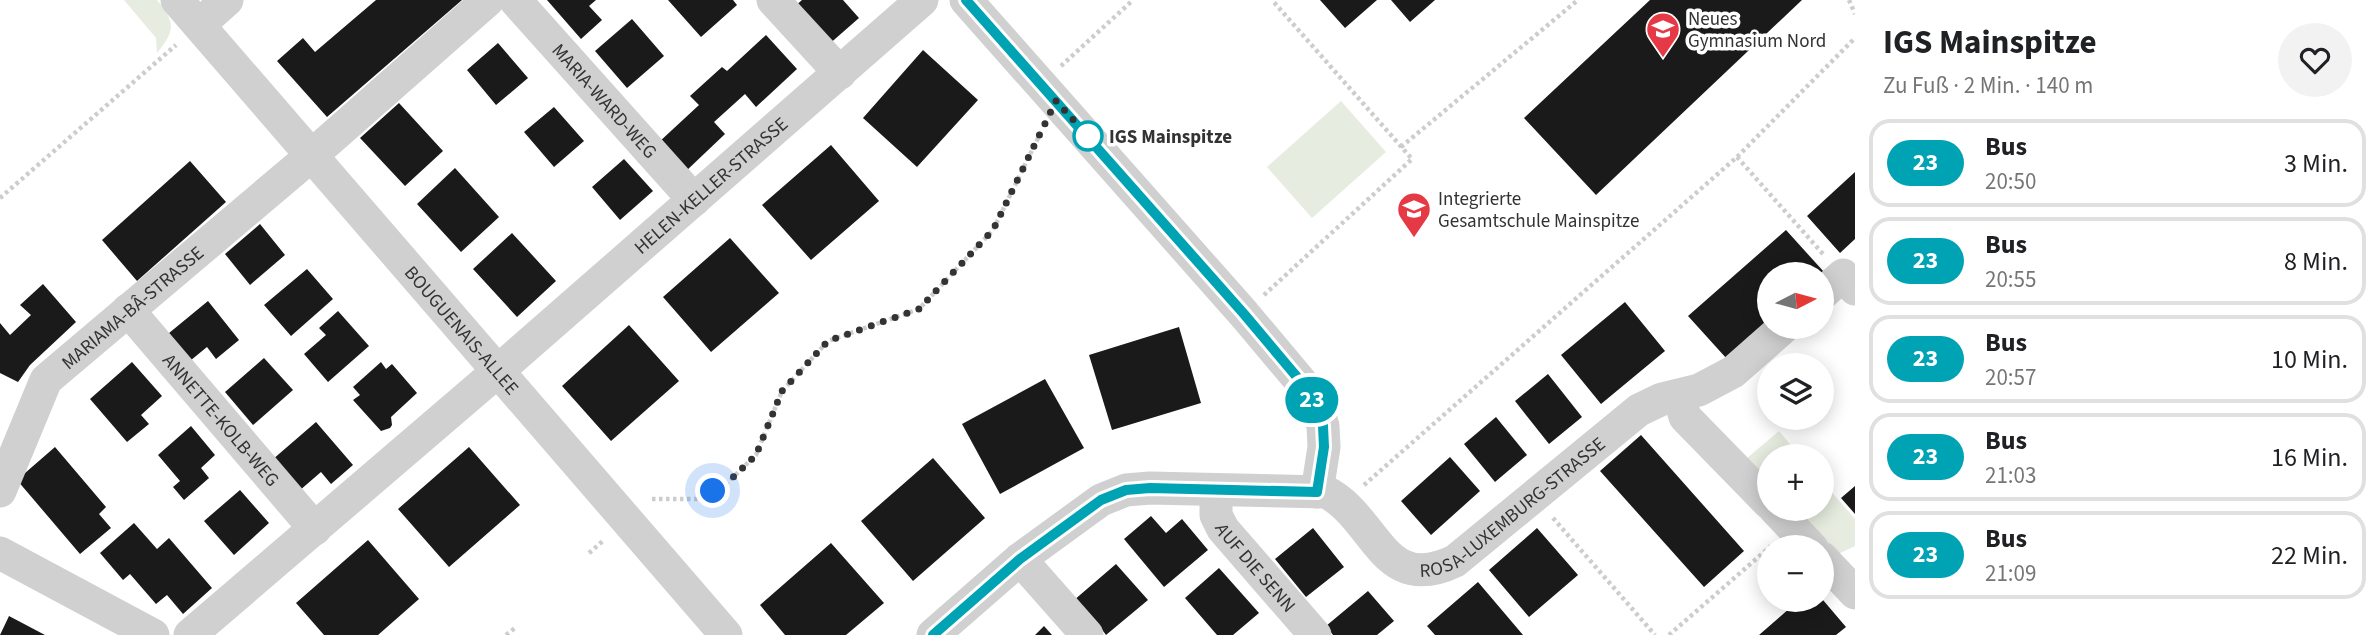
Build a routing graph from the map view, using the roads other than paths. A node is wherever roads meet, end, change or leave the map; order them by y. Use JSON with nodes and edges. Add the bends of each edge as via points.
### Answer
{"nodes":[{"id":1,"x":177,"y":0,"type":"edge"},
{"id":2,"x":228,"y":0,"type":"edge"},
{"id":3,"x":488,"y":0,"type":"edge"},
{"id":4,"x":514,"y":0,"type":"edge"},
{"id":5,"x":773,"y":0,"type":"edge"},
{"id":6,"x":922,"y":0,"type":"edge"},
{"id":7,"x":966,"y":0,"type":"edge"},
{"id":8,"x":198,"y":25,"type":"junction"},
{"id":9,"x":840,"y":73,"type":"junction"},
{"id":10,"x":311,"y":156,"type":"junction"},
{"id":11,"x":694,"y":200,"type":"junction"},
{"id":12,"x":128,"y":310,"type":"junction"},
{"id":13,"x":1769,"y":340,"type":"edge"},
{"id":14,"x":498,"y":371,"type":"junction"},
{"id":15,"x":1678,"y":396,"type":"junction"},
{"id":16,"x":1216,"y":490,"type":"junction"},
{"id":17,"x":0,"y":491,"type":"edge"},
{"id":18,"x":1757,"y":491,"type":"edge"},
{"id":19,"x":1329,"y":498,"type":"junction"},
{"id":20,"x":315,"y":529,"type":"junction"},
{"id":21,"x":0,"y":553,"type":"edge"},
{"id":22,"x":1020,"y":559,"type":"junction"},
{"id":23,"x":1834,"y":571,"type":"edge"},
{"id":24,"x":1855,"y":593,"type":"edge"},
{"id":25,"x":152,"y":635,"type":"edge"},
{"id":26,"x":190,"y":635,"type":"edge"},
{"id":27,"x":726,"y":635,"type":"edge"},
{"id":28,"x":933,"y":635,"type":"edge"},
{"id":29,"x":1087,"y":635,"type":"edge"},
{"id":30,"x":1315,"y":635,"type":"edge"}],
"edges":[{"from":1,"to":8,"type":"street","name":"BOUGUENAIS-ALLEE"},
{"from":2,"to":8,"type":"street"},
{"from":3,"to":10,"type":"street","name":"MARIAMA-BÂ-STRASSE"},
{"from":4,"to":11,"type":"street","name":"MARIA-WARD-WEG"},
{"from":5,"to":9,"type":"street"},
{"from":6,"to":9,"type":"street","name":"HELEN-KELLER-STRASSE"},
{"from":7,"to":19,"type":"street","via":[[1302,383],[1323,426]]},
{"from":8,"to":10,"type":"street","name":"BOUGUENAIS-ALLEE"},
{"from":9,"to":11,"type":"street","name":"HELEN-KELLER-STRASSE"},
{"from":10,"to":12,"type":"street","name":"MARIAMA-BÂ-STRASSE"},
{"from":10,"to":14,"type":"street","name":"BOUGUENAIS-ALLEE"},
{"from":11,"to":14,"type":"street","name":"HELEN-KELLER-STRASSE"},
{"from":12,"to":17,"type":"street","name":"MARIAMA-BÂ-STRASSE","via":[[46,380]]},
{"from":12,"to":20,"type":"street","name":"ANNETTE-KOLB-WEG"},
{"from":13,"to":15,"type":"street","name":"ROSA-LUXEMBURG-STRASSE","via":[[1733,372]]},
{"from":14,"to":20,"type":"street"},
{"from":14,"to":27,"type":"street","name":"BOUGUENAIS-ALLEE"},
{"from":15,"to":18,"type":"street","via":[[1685,417]]},
{"from":15,"to":19,"type":"street","name":"ROSA-LUXEMBURG-STRASSE","via":[[1639,410],[1442,567],[1408,569]]},
{"from":16,"to":19,"type":"street"},
{"from":16,"to":22,"type":"street","via":[[1126,490],[1101,500]]},
{"from":16,"to":30,"type":"street","name":"AUF DIE SENN","via":[[1216,515],[1223,529]]},
{"from":20,"to":26,"type":"street"},
{"from":21,"to":25,"type":"street"},
{"from":22,"to":28,"type":"street"},
{"from":22,"to":29,"type":"street"},
{"from":23,"to":24,"type":"street"}]}
